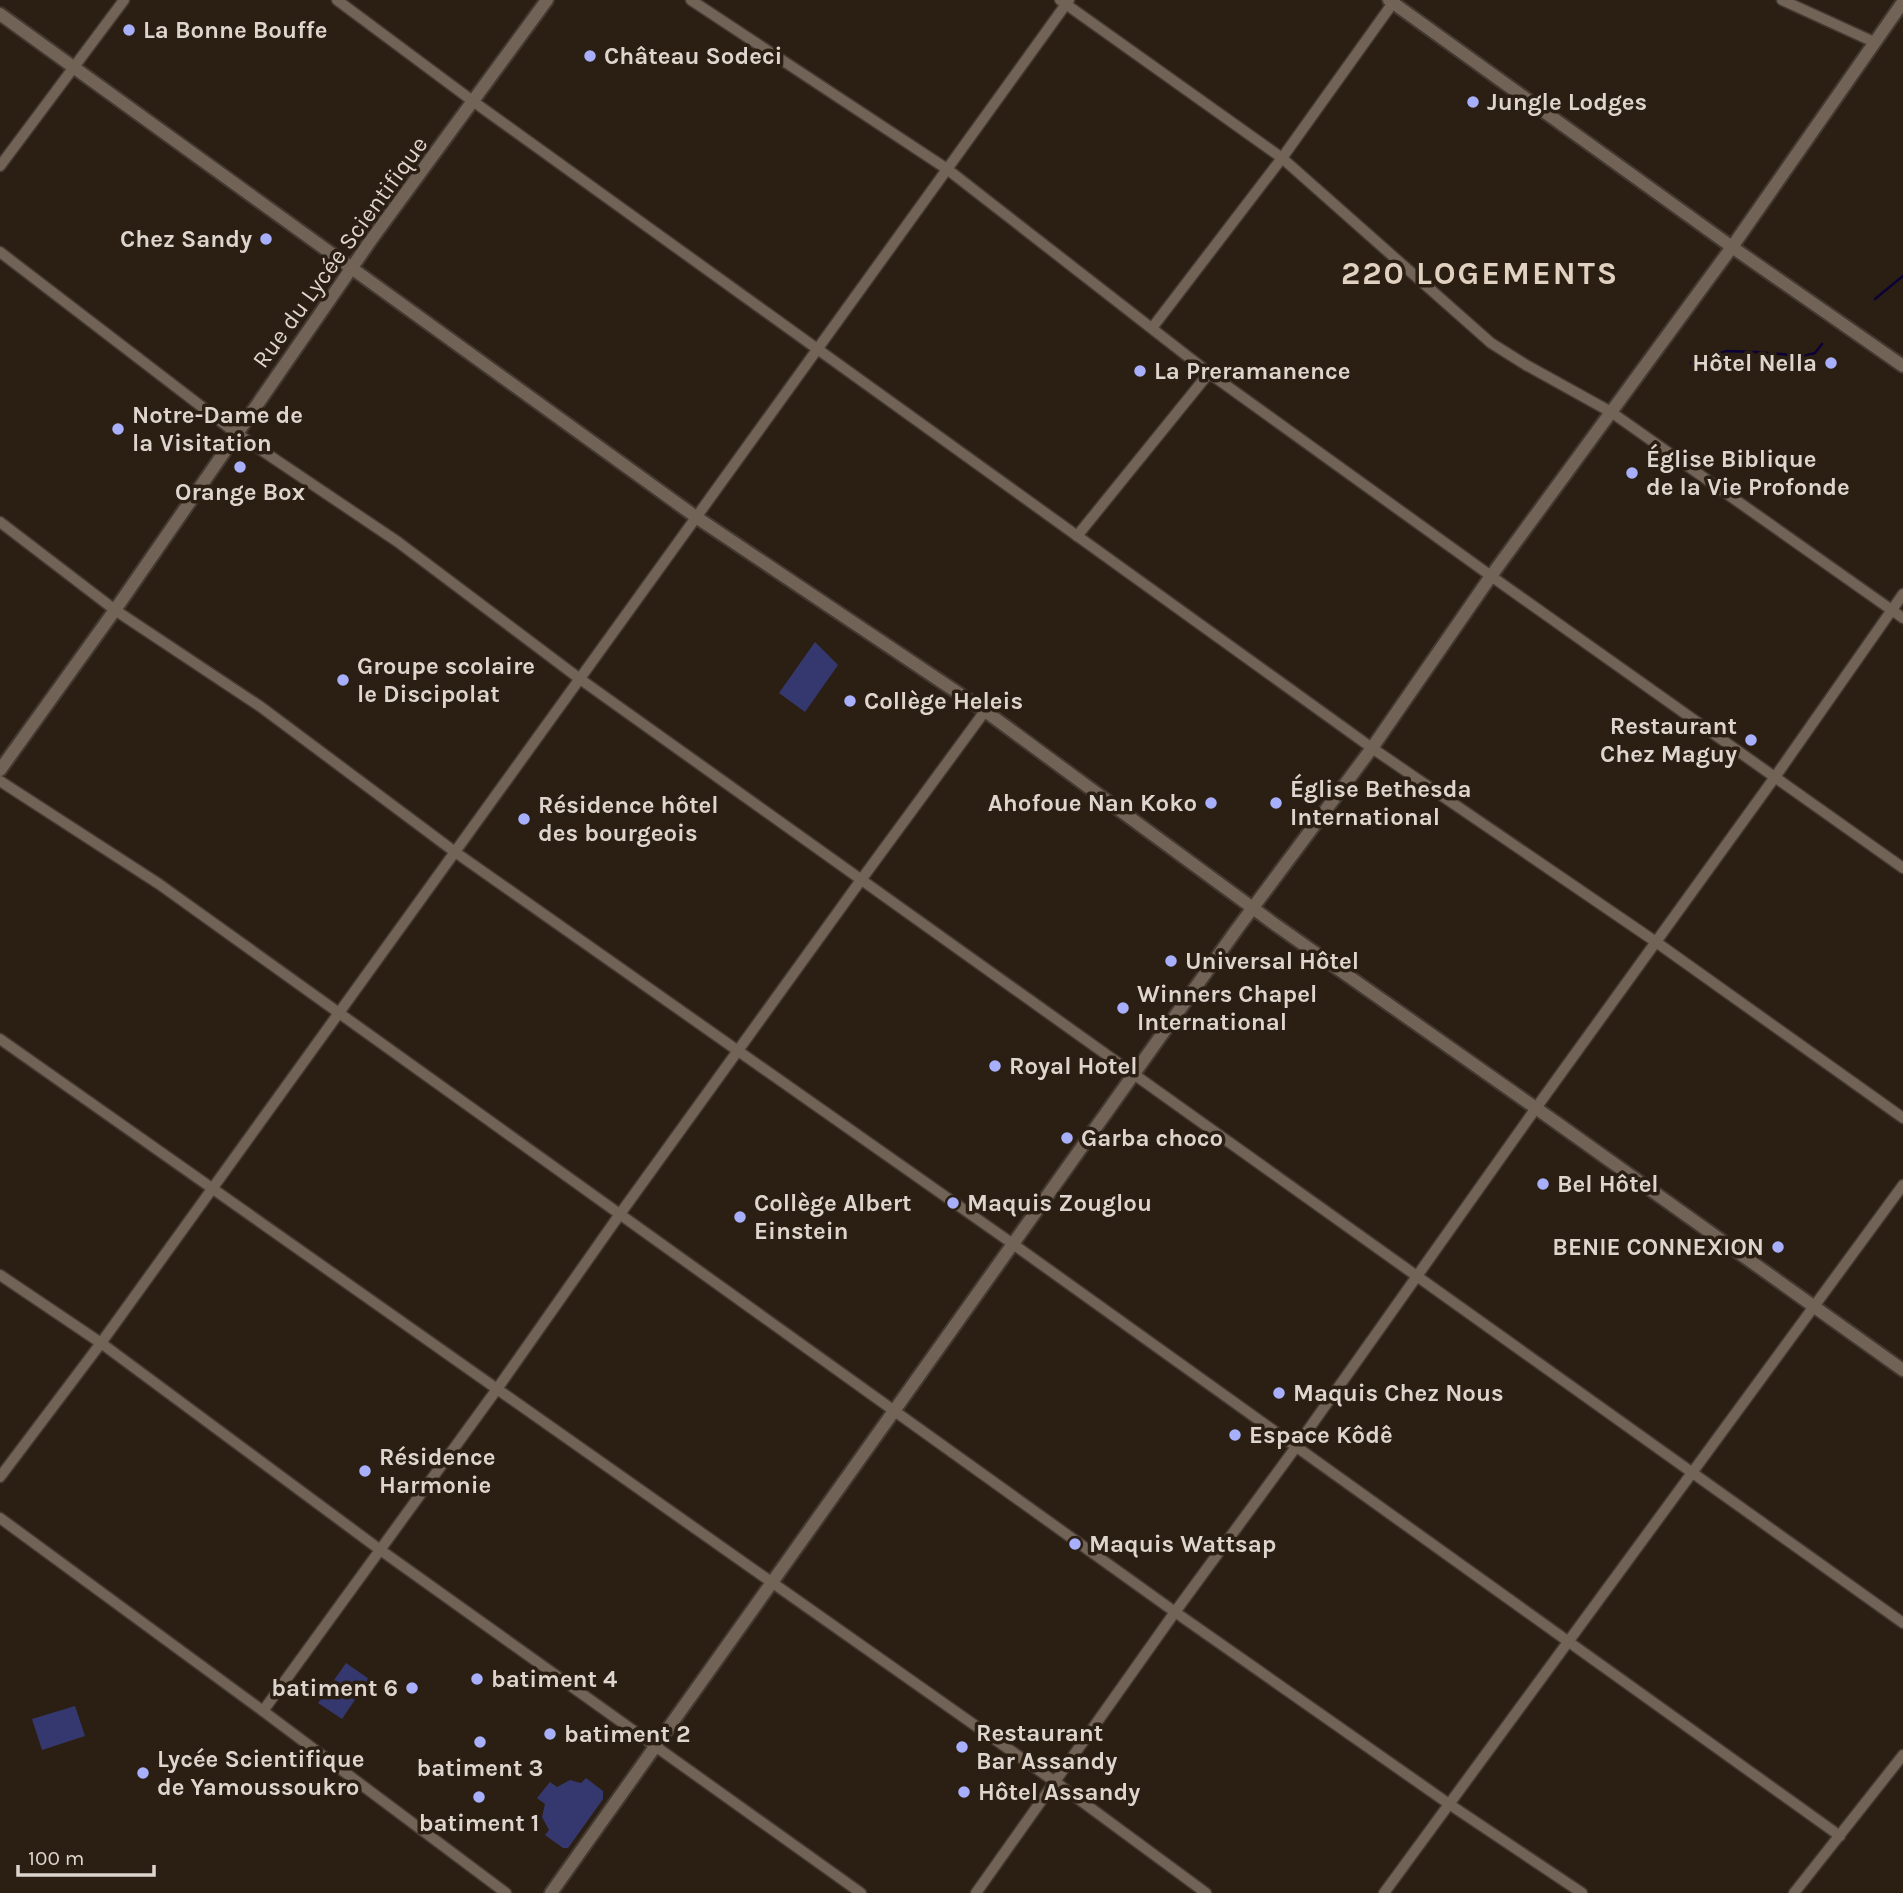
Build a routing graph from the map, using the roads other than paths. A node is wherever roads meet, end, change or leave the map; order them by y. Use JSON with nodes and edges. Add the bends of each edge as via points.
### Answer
{"nodes":[{"id":1,"x":124,"y":0,"type":"edge"},
{"id":2,"x":337,"y":0,"type":"edge"},
{"id":3,"x":547,"y":0,"type":"edge"},
{"id":4,"x":691,"y":0,"type":"edge"},
{"id":5,"x":1782,"y":0,"type":"edge"},
{"id":6,"x":1065,"y":1,"type":"edge"},
{"id":7,"x":1392,"y":1,"type":"edge"},
{"id":8,"x":1903,"y":2,"type":"edge"},
{"id":9,"x":0,"y":14,"type":"edge"},
{"id":10,"x":1874,"y":42,"type":"junction"},
{"id":11,"x":75,"y":68,"type":"junction"},
{"id":12,"x":474,"y":102,"type":"junction"},
{"id":13,"x":1282,"y":158,"type":"junction"},
{"id":14,"x":0,"y":166,"type":"edge"},
{"id":15,"x":947,"y":169,"type":"junction"},
{"id":16,"x":1732,"y":247,"type":"junction"},
{"id":17,"x":0,"y":252,"type":"edge"},
{"id":18,"x":352,"y":267,"type":"junction"},
{"id":19,"x":1152,"y":328,"type":"junction"},
{"id":20,"x":818,"y":348,"type":"junction"},
{"id":21,"x":1903,"y":366,"type":"edge"},
{"id":22,"x":1209,"y":373,"type":"junction"},
{"id":23,"x":1611,"y":412,"type":"junction"},
{"id":24,"x":236,"y":433,"type":"junction"},
{"id":25,"x":696,"y":517,"type":"junction"},
{"id":26,"x":0,"y":522,"type":"edge"},
{"id":27,"x":1077,"y":536,"type":"junction"},
{"id":28,"x":1491,"y":576,"type":"junction"},
{"id":29,"x":1903,"y":594,"type":"edge"},
{"id":30,"x":115,"y":610,"type":"junction"},
{"id":31,"x":1892,"y":610,"type":"junction"},
{"id":32,"x":1903,"y":618,"type":"edge"},
{"id":33,"x":580,"y":679,"type":"junction"},
{"id":34,"x":985,"y":711,"type":"junction"},
{"id":35,"x":1372,"y":748,"type":"junction"},
{"id":36,"x":0,"y":770,"type":"edge"},
{"id":37,"x":1775,"y":778,"type":"junction"},
{"id":38,"x":0,"y":781,"type":"edge"},
{"id":39,"x":455,"y":852,"type":"junction"},
{"id":40,"x":1903,"y":868,"type":"edge"},
{"id":41,"x":861,"y":880,"type":"junction"},
{"id":42,"x":1253,"y":908,"type":"junction"},
{"id":43,"x":1656,"y":942,"type":"junction"},
{"id":44,"x":339,"y":1013,"type":"junction"},
{"id":45,"x":0,"y":1039,"type":"edge"},
{"id":46,"x":738,"y":1051,"type":"junction"},
{"id":47,"x":1134,"y":1074,"type":"junction"},
{"id":48,"x":1536,"y":1108,"type":"junction"},
{"id":49,"x":1903,"y":1118,"type":"edge"},
{"id":50,"x":1903,"y":1185,"type":"edge"},
{"id":51,"x":212,"y":1189,"type":"junction"},
{"id":52,"x":620,"y":1214,"type":"junction"},
{"id":53,"x":1013,"y":1244,"type":"junction"},
{"id":54,"x":0,"y":1275,"type":"edge"},
{"id":55,"x":1416,"y":1276,"type":"junction"},
{"id":56,"x":1815,"y":1306,"type":"junction"},
{"id":57,"x":101,"y":1343,"type":"junction"},
{"id":58,"x":1903,"y":1370,"type":"edge"},
{"id":59,"x":497,"y":1389,"type":"junction"},
{"id":60,"x":895,"y":1412,"type":"junction"},
{"id":61,"x":1296,"y":1447,"type":"junction"},
{"id":62,"x":1692,"y":1472,"type":"junction"},
{"id":63,"x":0,"y":1477,"type":"edge"},
{"id":64,"x":0,"y":1518,"type":"edge"},
{"id":65,"x":379,"y":1549,"type":"junction"},
{"id":66,"x":772,"y":1583,"type":"junction"},
{"id":67,"x":1175,"y":1612,"type":"junction"},
{"id":68,"x":1903,"y":1623,"type":"edge"},
{"id":69,"x":1568,"y":1641,"type":"junction"},
{"id":70,"x":263,"y":1711,"type":"junction"},
{"id":71,"x":654,"y":1746,"type":"junction"},
{"id":72,"x":1903,"y":1755,"type":"edge"},
{"id":73,"x":1054,"y":1781,"type":"junction"},
{"id":74,"x":1449,"y":1804,"type":"junction"},
{"id":75,"x":1840,"y":1836,"type":"junction"},
{"id":76,"x":506,"y":1893,"type":"edge"},
{"id":77,"x":551,"y":1893,"type":"edge"},
{"id":78,"x":860,"y":1893,"type":"edge"},
{"id":79,"x":976,"y":1893,"type":"edge"},
{"id":80,"x":1206,"y":1893,"type":"edge"},
{"id":81,"x":1384,"y":1893,"type":"edge"},
{"id":82,"x":1582,"y":1893,"type":"edge"},
{"id":83,"x":1794,"y":1893,"type":"edge"}],
"edges":[{"from":1,"to":11,"type":"street"},
{"from":2,"to":12,"type":"street"},
{"from":3,"to":12,"type":"street","name":"Rue du Lycée Scientifique"},
{"from":4,"to":15,"type":"street"},
{"from":5,"to":10,"type":"street"},
{"from":6,"to":13,"type":"street"},
{"from":6,"to":15,"type":"street"},
{"from":7,"to":13,"type":"street"},
{"from":7,"to":16,"type":"street"},
{"from":8,"to":10,"type":"street"},
{"from":9,"to":11,"type":"street"},
{"from":10,"to":16,"type":"street"},
{"from":11,"to":14,"type":"street"},
{"from":11,"to":18,"type":"street"},
{"from":12,"to":18,"type":"street","name":"Rue du Lycée Scientifique"},
{"from":12,"to":20,"type":"street"},
{"from":13,"to":19,"type":"street"},
{"from":13,"to":23,"type":"street","via":[[1491,343]]},
{"from":15,"to":19,"type":"street"},
{"from":15,"to":20,"type":"street"},
{"from":16,"to":21,"type":"street"},
{"from":16,"to":23,"type":"street"},
{"from":17,"to":24,"type":"street"},
{"from":18,"to":24,"type":"street","name":"Rue du Lycée Scientifique"},
{"from":18,"to":25,"type":"street"},
{"from":19,"to":22,"type":"street"},
{"from":20,"to":25,"type":"street"},
{"from":20,"to":27,"type":"street"},
{"from":22,"to":27,"type":"street"},
{"from":22,"to":28,"type":"street"},
{"from":23,"to":28,"type":"street"},
{"from":23,"to":31,"type":"street"},
{"from":24,"to":30,"type":"street","name":"Rue du Lycée Scientifique"},
{"from":24,"to":33,"type":"street","via":[[398,542]]},
{"from":25,"to":33,"type":"street"},
{"from":25,"to":34,"type":"street"},
{"from":26,"to":30,"type":"street"},
{"from":27,"to":35,"type":"street"},
{"from":28,"to":35,"type":"street"},
{"from":28,"to":37,"type":"street"},
{"from":29,"to":31,"type":"street"},
{"from":30,"to":36,"type":"street","name":"Rue du Lycée Scientifique"},
{"from":30,"to":39,"type":"street","via":[[261,707]]},
{"from":31,"to":32,"type":"street"},
{"from":31,"to":37,"type":"street"},
{"from":33,"to":39,"type":"street"},
{"from":33,"to":41,"type":"street"},
{"from":34,"to":41,"type":"street"},
{"from":34,"to":42,"type":"street"},
{"from":35,"to":42,"type":"street"},
{"from":35,"to":43,"type":"street"},
{"from":37,"to":40,"type":"street"},
{"from":37,"to":43,"type":"street"},
{"from":38,"to":44,"type":"street","via":[[159,884]]},
{"from":39,"to":44,"type":"street"},
{"from":39,"to":46,"type":"street"},
{"from":41,"to":46,"type":"street"},
{"from":41,"to":47,"type":"street"},
{"from":42,"to":47,"type":"street"},
{"from":42,"to":48,"type":"street"},
{"from":43,"to":48,"type":"street"},
{"from":43,"to":49,"type":"street"},
{"from":44,"to":51,"type":"street"},
{"from":44,"to":52,"type":"street"},
{"from":45,"to":51,"type":"street"},
{"from":46,"to":52,"type":"street"},
{"from":46,"to":53,"type":"street"},
{"from":47,"to":53,"type":"street"},
{"from":47,"to":55,"type":"street"},
{"from":48,"to":55,"type":"street"},
{"from":48,"to":56,"type":"street"},
{"from":50,"to":56,"type":"street"},
{"from":51,"to":57,"type":"street"},
{"from":51,"to":59,"type":"street"},
{"from":52,"to":59,"type":"street"},
{"from":52,"to":60,"type":"street"},
{"from":53,"to":60,"type":"street"},
{"from":53,"to":61,"type":"street"},
{"from":54,"to":57,"type":"street"},
{"from":55,"to":61,"type":"street"},
{"from":55,"to":62,"type":"street"},
{"from":56,"to":58,"type":"street"},
{"from":56,"to":62,"type":"street"},
{"from":57,"to":63,"type":"street"},
{"from":57,"to":65,"type":"street"},
{"from":59,"to":65,"type":"street"},
{"from":59,"to":66,"type":"street"},
{"from":60,"to":66,"type":"street"},
{"from":60,"to":67,"type":"street"},
{"from":61,"to":67,"type":"street"},
{"from":61,"to":69,"type":"street"},
{"from":62,"to":68,"type":"street"},
{"from":62,"to":69,"type":"street"},
{"from":64,"to":70,"type":"street"},
{"from":65,"to":70,"type":"street"},
{"from":65,"to":71,"type":"street"},
{"from":66,"to":71,"type":"street"},
{"from":66,"to":73,"type":"street"},
{"from":67,"to":73,"type":"street"},
{"from":67,"to":74,"type":"street"},
{"from":69,"to":74,"type":"street"},
{"from":69,"to":75,"type":"street"},
{"from":70,"to":76,"type":"street"},
{"from":71,"to":77,"type":"street"},
{"from":71,"to":78,"type":"street"},
{"from":72,"to":75,"type":"street"},
{"from":73,"to":79,"type":"street"},
{"from":73,"to":80,"type":"street"},
{"from":74,"to":81,"type":"street"},
{"from":74,"to":82,"type":"street"},
{"from":75,"to":83,"type":"street"}]}
